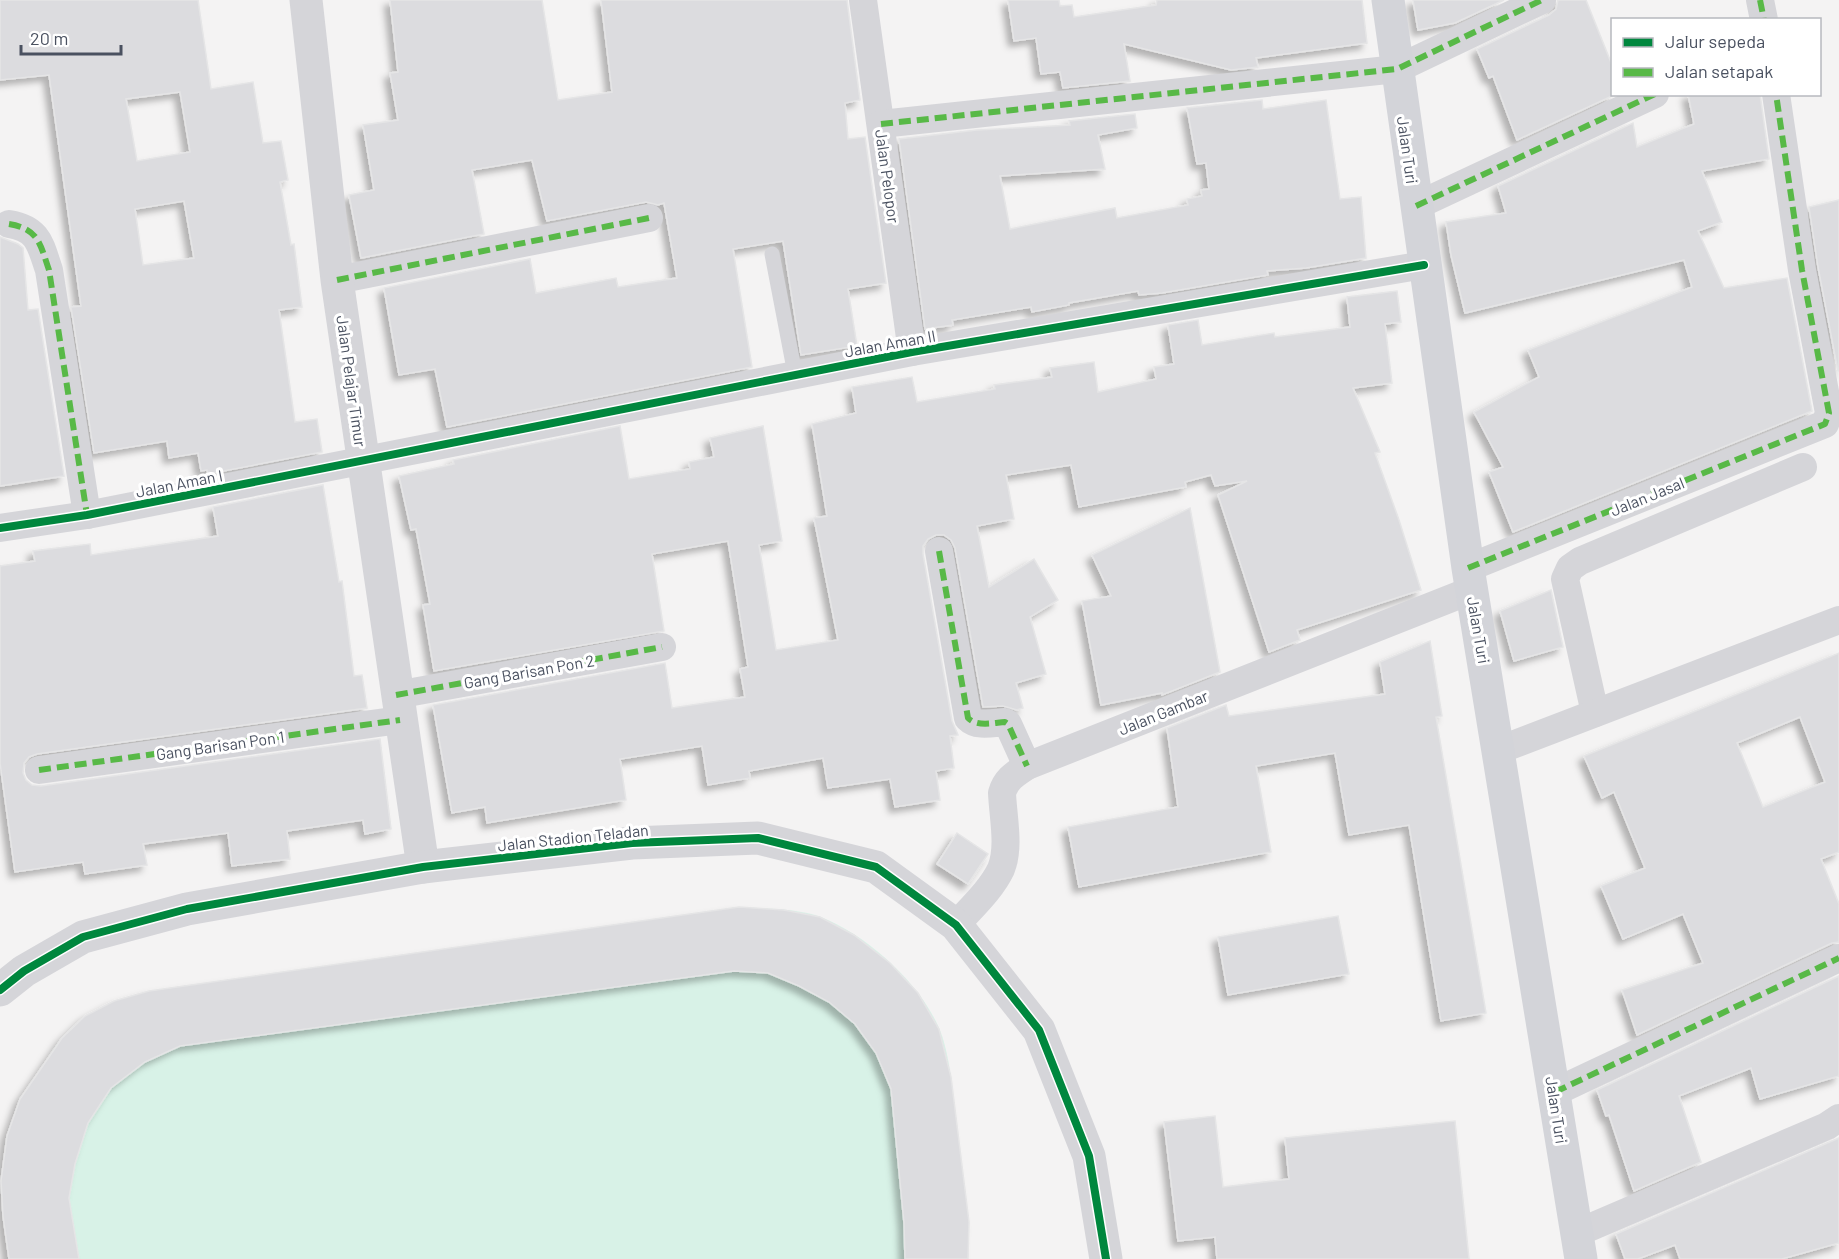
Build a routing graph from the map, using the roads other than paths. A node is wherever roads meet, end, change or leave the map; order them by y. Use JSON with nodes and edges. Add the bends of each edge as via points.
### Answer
{"nodes":[{"id":1,"x":306,"y":0,"type":"edge"},
{"id":2,"x":863,"y":0,"type":"edge"},
{"id":3,"x":1388,"y":0,"type":"edge"},
{"id":4,"x":1542,"y":0,"type":"edge"},
{"id":5,"x":1760,"y":0,"type":"edge"},
{"id":6,"x":1764,"y":18,"type":"edge"},
{"id":7,"x":1398,"y":69,"type":"junction"},
{"id":8,"x":1651,"y":96,"type":"edge"},
{"id":9,"x":1776,"y":96,"type":"edge"},
{"id":10,"x":880,"y":124,"type":"junction"},
{"id":11,"x":1416,"y":206,"type":"junction"},
{"id":12,"x":649,"y":218,"type":"dead end"},
{"id":13,"x":9,"y":224,"type":"dead end"},
{"id":14,"x":772,"y":254,"type":"dead end"},
{"id":15,"x":1424,"y":265,"type":"junction"},
{"id":16,"x":338,"y":280,"type":"junction"},
{"id":17,"x":912,"y":352,"type":"junction"},
{"id":18,"x":795,"y":374,"type":"junction"},
{"id":19,"x":363,"y":461,"type":"junction"},
{"id":20,"x":1803,"y":467,"type":"dead end"},
{"id":21,"x":87,"y":515,"type":"junction"},
{"id":22,"x":0,"y":528,"type":"edge"},
{"id":23,"x":939,"y":551,"type":"dead end"},
{"id":24,"x":1470,"y":579,"type":"junction"},
{"id":25,"x":1839,"y":620,"type":"edge"},
{"id":26,"x":662,"y":647,"type":"dead end"},
{"id":27,"x":398,"y":707,"type":"junction"},
{"id":28,"x":1595,"y":713,"type":"junction"},
{"id":29,"x":1499,"y":750,"type":"junction"},
{"id":30,"x":1027,"y":766,"type":"junction"},
{"id":31,"x":39,"y":770,"type":"dead end"},
{"id":32,"x":423,"y":867,"type":"junction"},
{"id":33,"x":956,"y":925,"type":"junction"},
{"id":34,"x":1839,"y":958,"type":"edge"},
{"id":35,"x":0,"y":990,"type":"edge"},
{"id":36,"x":1554,"y":1092,"type":"junction"},
{"id":37,"x":1839,"y":1118,"type":"edge"},
{"id":38,"x":1579,"y":1246,"type":"edge"},
{"id":39,"x":1106,"y":1259,"type":"edge"}],
"edges":[{"from":1,"to":16,"type":"street","name":"Jalan Pelajar Timur"},
{"from":2,"to":10,"type":"street","name":"Jalan Pelopor"},
{"from":3,"to":7,"type":"main road","name":"Jalan Turi"},
{"from":4,"to":7,"type":"street"},
{"from":5,"to":6,"type":"street"},
{"from":7,"to":10,"type":"street"},
{"from":7,"to":11,"type":"main road","name":"Jalan Turi"},
{"from":8,"to":11,"type":"street"},
{"from":9,"to":24,"type":"street","name":"Jalan Jasal","via":[[1802,270],[1829,413],[1826,424]]},
{"from":10,"to":17,"type":"street","name":"Jalan Pelopor"},
{"from":11,"to":15,"type":"main road","name":"Jalan Turi"},
{"from":12,"to":16,"type":"street"},
{"from":13,"to":21,"type":"street","via":[[30,231],[50,270]]},
{"from":14,"to":18,"type":"lane"},
{"from":15,"to":17,"type":"street","name":"Jalan Aman II"},
{"from":15,"to":24,"type":"main road","name":"Jalan Turi"},
{"from":16,"to":19,"type":"street","name":"Jalan Pelajar Timur"},
{"from":17,"to":18,"type":"street","name":"Jalan Aman II"},
{"from":18,"to":19,"type":"street","name":"Jalan Aman II"},
{"from":19,"to":21,"type":"street","name":"Jalan Aman I"},
{"from":19,"to":27,"type":"street","name":"Jalan Pelajar Timur"},
{"from":20,"to":28,"type":"street","via":[[1570,568],[1565,579]]},
{"from":21,"to":22,"type":"street","name":"Jalan Aman I"},
{"from":23,"to":30,"type":"street","via":[[968,718],[979,724],[1008,724]]},
{"from":24,"to":29,"type":"main road","name":"Jalan Turi"},
{"from":24,"to":30,"type":"street","name":"Jalan Gambar"},
{"from":25,"to":28,"type":"street"},
{"from":26,"to":27,"type":"street","name":"Gang Barisan Pon 2"},
{"from":27,"to":31,"type":"street","name":"Gang Barisan Pon 1"},
{"from":27,"to":32,"type":"street","name":"Jalan Pelajar Timur"},
{"from":28,"to":29,"type":"street"},
{"from":29,"to":36,"type":"main road","name":"Jalan Turi"},
{"from":30,"to":33,"type":"street","name":"Jalan Gambar","via":[[1004,785],[1005,852],[1001,868],[993,883]]},
{"from":32,"to":33,"type":"street","name":"Jalan Stadion Teladan","via":[[632,843],[758,838],[876,867]]},
{"from":32,"to":35,"type":"street","name":"Jalan Stadion Teladan","via":[[187,909],[83,937],[24,971]]},
{"from":33,"to":39,"type":"street","name":"Jalan Stadion Teladan","via":[[1039,1030],[1089,1156]]},
{"from":34,"to":36,"type":"street"},
{"from":36,"to":38,"type":"main road","name":"Jalan Turi"},
{"from":37,"to":38,"type":"street"}]}
